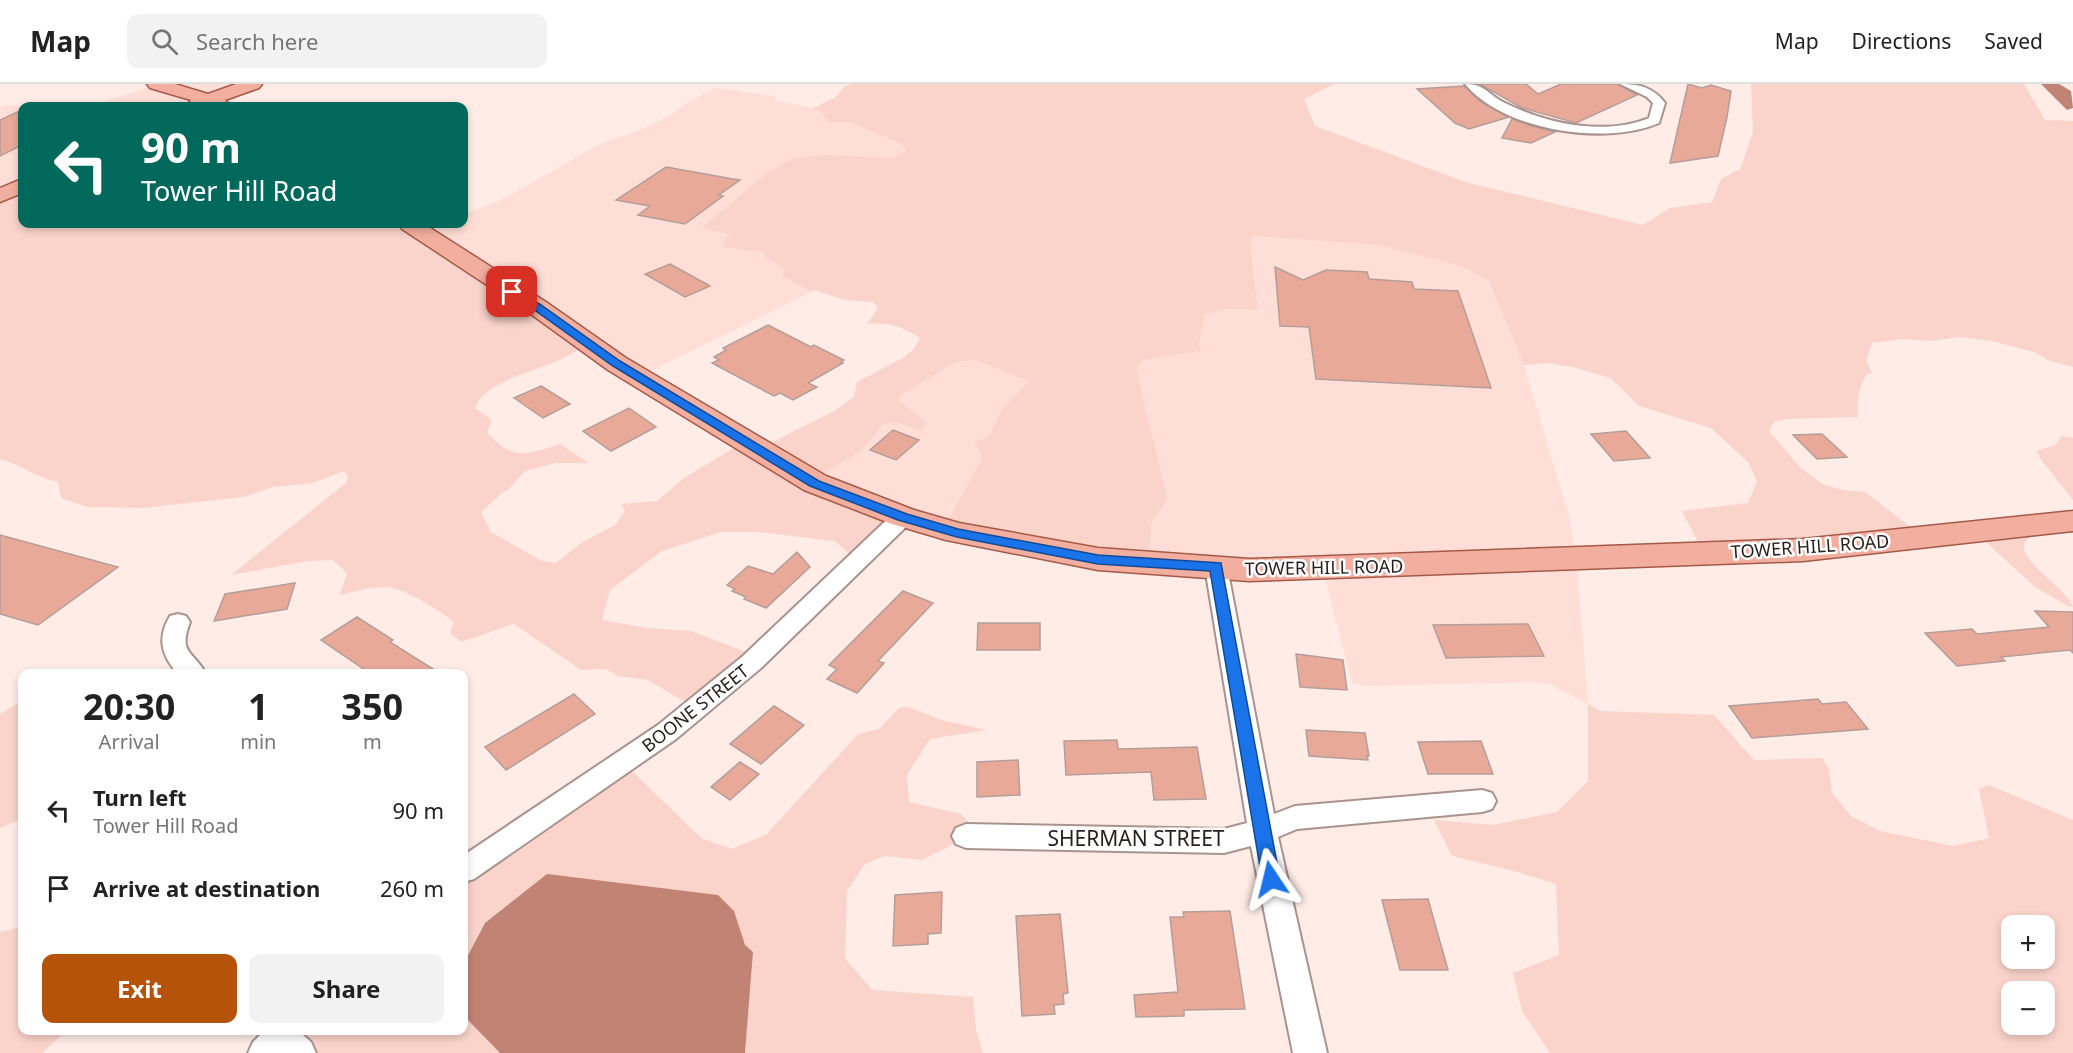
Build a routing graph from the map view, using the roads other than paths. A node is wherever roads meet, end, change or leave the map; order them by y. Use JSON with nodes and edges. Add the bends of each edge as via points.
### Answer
{"nodes":[{"id":1,"x":156,"y":84,"type":"edge"},
{"id":2,"x":253,"y":84,"type":"edge"},
{"id":3,"x":1471,"y":84,"type":"edge"},
{"id":4,"x":1626,"y":84,"type":"edge"},
{"id":5,"x":213,"y":102,"type":"edge"},
{"id":6,"x":218,"y":102,"type":"edge"},
{"id":7,"x":18,"y":187,"type":"edge"},
{"id":8,"x":0,"y":196,"type":"edge"},
{"id":9,"x":416,"y":228,"type":"edge"},
{"id":10,"x":903,"y":517,"type":"junction"},
{"id":11,"x":2073,"y":521,"type":"edge"},
{"id":12,"x":1216,"y":567,"type":"junction"},
{"id":13,"x":178,"y":622,"type":"dead end"},
{"id":14,"x":189,"y":669,"type":"edge"},
{"id":15,"x":1482,"y":801,"type":"dead end"},
{"id":16,"x":1263,"y":831,"type":"junction"},
{"id":17,"x":966,"y":836,"type":"dead end"},
{"id":18,"x":468,"y":867,"type":"edge"},
{"id":19,"x":1310,"y":1053,"type":"edge"}],
"edges":[{"from":1,"to":5,"type":"main road"},
{"from":2,"to":6,"type":"main road"},
{"from":3,"to":4,"type":"street","via":[[1522,116],[1572,126],[1624,130],[1644,127],[1655,120],[1659,103],[1651,94]]},
{"from":7,"to":8,"type":"main road"},
{"from":9,"to":10,"type":"main road","name":"TOWER HILL ROAD","via":[[616,364],[770,457],[815,483]]},
{"from":10,"to":12,"type":"main road","name":"TOWER HILL ROAD","via":[[957,533],[1098,559]]},
{"from":10,"to":18,"type":"street","name":"BOONE STREET","via":[[752,662],[667,732]]},
{"from":11,"to":12,"type":"main road","name":"TOWER HILL ROAD","via":[[1803,550],[1393,566],[1249,570]]},
{"from":12,"to":16,"type":"street"},
{"from":13,"to":14,"type":"street","via":[[171,637],[177,657]]},
{"from":15,"to":16,"type":"street","name":"SHERMAN STREET","via":[[1295,818]]},
{"from":16,"to":17,"type":"street","name":"SHERMAN STREET","via":[[1224,841]]},
{"from":16,"to":19,"type":"street"}]}
